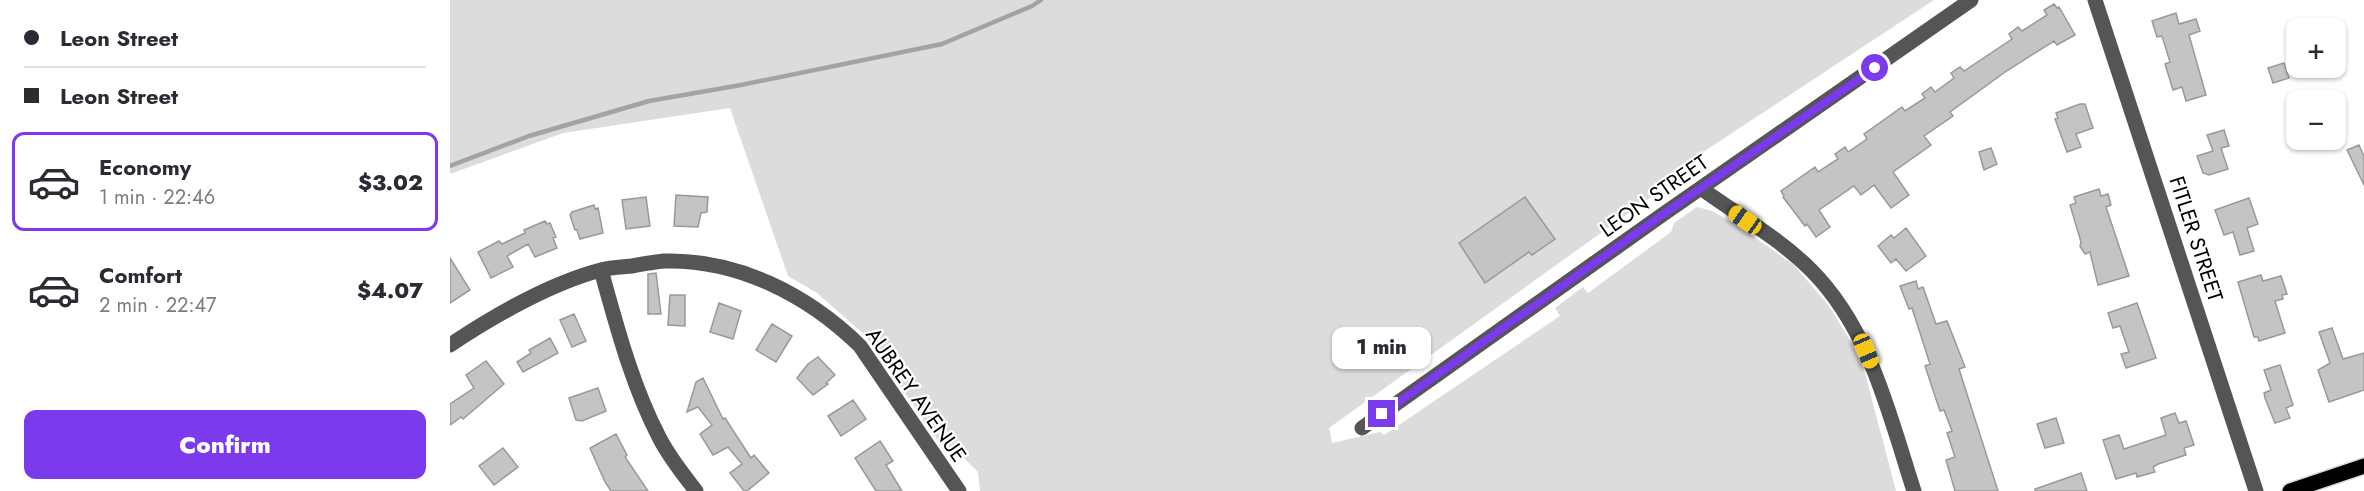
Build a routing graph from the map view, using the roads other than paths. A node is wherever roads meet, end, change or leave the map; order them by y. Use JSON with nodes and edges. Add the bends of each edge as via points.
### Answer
{"nodes":[{"id":1,"x":1971,"y":0,"type":"edge"},
{"id":2,"x":2095,"y":0,"type":"edge"},
{"id":3,"x":1701,"y":189,"type":"junction"},
{"id":4,"x":601,"y":270,"type":"junction"},
{"id":5,"x":450,"y":345,"type":"edge"},
{"id":6,"x":1362,"y":428,"type":"dead end"},
{"id":7,"x":2364,"y":466,"type":"edge"},
{"id":8,"x":696,"y":491,"type":"edge"},
{"id":9,"x":958,"y":491,"type":"edge"},
{"id":10,"x":1914,"y":491,"type":"edge"},
{"id":11,"x":2256,"y":491,"type":"edge"},
{"id":12,"x":2290,"y":491,"type":"edge"}],
"edges":[{"from":1,"to":3,"type":"street","name":"LEON STREET"},
{"from":2,"to":11,"type":"street","name":"FITLER STREET"},
{"from":3,"to":6,"type":"street","name":"LEON STREET"},
{"from":3,"to":10,"type":"street","via":[[1781,244],[1834,296],[1858,335],[1876,376]]},
{"from":4,"to":5,"type":"street","name":"AUBREY AVENUE","via":[[494,317]]},
{"from":4,"to":8,"type":"street","via":[[626,358],[659,437]]},
{"from":4,"to":9,"type":"street","name":"AUBREY AVENUE","via":[[663,261],[691,263],[752,277],[802,299],[844,330],[868,355]]},
{"from":7,"to":12,"type":"main road"}]}
